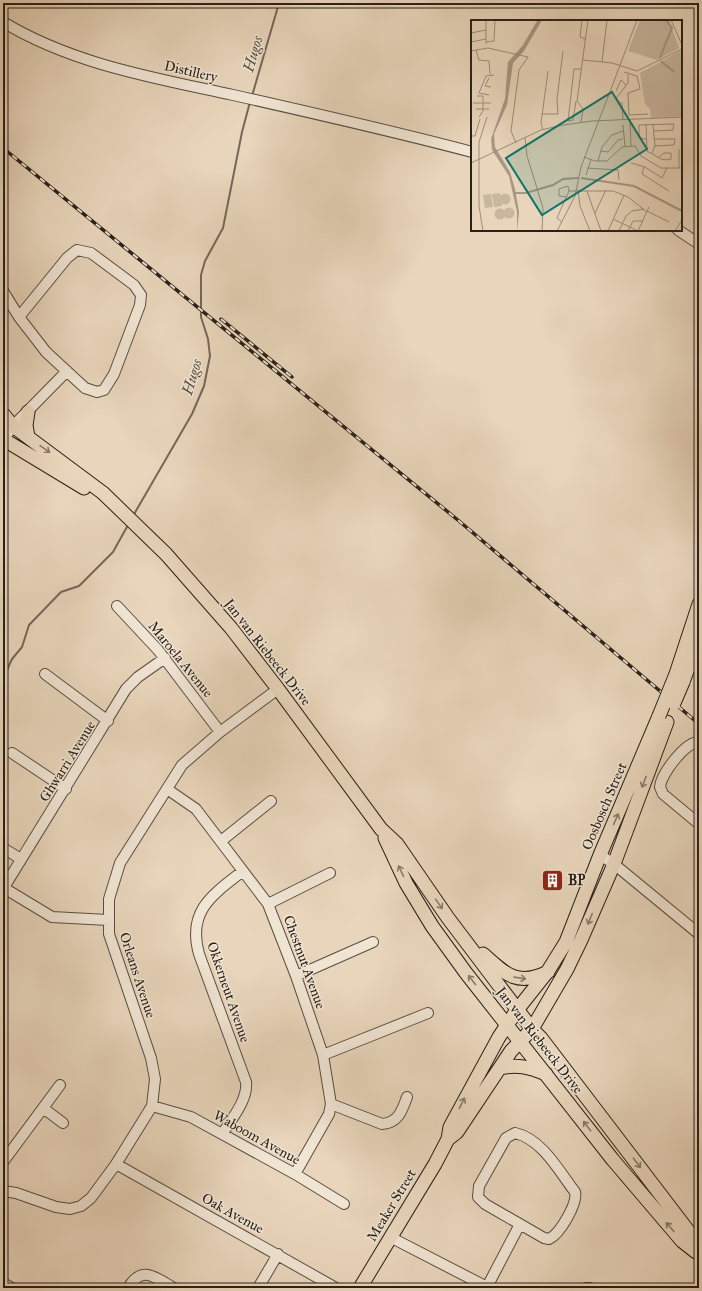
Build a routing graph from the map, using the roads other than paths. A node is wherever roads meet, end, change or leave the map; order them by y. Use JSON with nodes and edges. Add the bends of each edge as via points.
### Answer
{"nodes":[{"id":1,"x":3,"y":22,"type":"edge"},
{"id":2,"x":471,"y":152,"type":"edge"},
{"id":3,"x":680,"y":231,"type":"edge"},
{"id":4,"x":699,"y":244,"type":"edge"},
{"id":5,"x":3,"y":291,"type":"edge"},
{"id":6,"x":19,"y":317,"type":"junction"},
{"id":7,"x":66,"y":372,"type":"junction"},
{"id":8,"x":28,"y":412,"type":"junction"},
{"id":9,"x":3,"y":414,"type":"edge"},
{"id":10,"x":13,"y":426,"type":"junction"},
{"id":11,"x":28,"y":437,"type":"junction"},
{"id":12,"x":3,"y":439,"type":"edge"},
{"id":13,"x":120,"y":510,"type":"junction"},
{"id":14,"x":699,"y":604,"type":"edge"},
{"id":15,"x":117,"y":606,"type":"dead end"},
{"id":16,"x":699,"y":638,"type":"edge"},
{"id":17,"x":165,"y":658,"type":"junction"},
{"id":18,"x":45,"y":674,"type":"dead end"},
{"id":19,"x":679,"y":678,"type":"junction"},
{"id":20,"x":278,"y":689,"type":"junction"},
{"id":21,"x":663,"y":719,"type":"junction"},
{"id":22,"x":108,"y":722,"type":"junction"},
{"id":23,"x":220,"y":732,"type":"junction"},
{"id":24,"x":696,"y":741,"type":"edge"},
{"id":25,"x":12,"y":753,"type":"dead end"},
{"id":26,"x":66,"y":789,"type":"junction"},
{"id":27,"x":167,"y":789,"type":"junction"},
{"id":28,"x":271,"y":801,"type":"dead end"},
{"id":29,"x":699,"y":824,"type":"edge"},
{"id":30,"x":381,"y":829,"type":"junction"},
{"id":31,"x":221,"y":841,"type":"junction"},
{"id":32,"x":3,"y":848,"type":"edge"},
{"id":33,"x":600,"y":855,"type":"junction"},
{"id":34,"x":22,"y":859,"type":"junction"},
{"id":35,"x":614,"y":864,"type":"junction"},
{"id":36,"x":243,"y":871,"type":"junction"},
{"id":37,"x":330,"y":873,"type":"dead end"},
{"id":38,"x":3,"y":888,"type":"edge"},
{"id":39,"x":268,"y":904,"type":"junction"},
{"id":40,"x":448,"y":918,"type":"junction"},
{"id":41,"x":108,"y":920,"type":"junction"},
{"id":42,"x":699,"y":934,"type":"edge"},
{"id":43,"x":373,"y":942,"type":"dead end"},
{"id":44,"x":548,"y":972,"type":"junction"},
{"id":45,"x":296,"y":976,"type":"junction"},
{"id":46,"x":517,"y":1010,"type":"junction"},
{"id":47,"x":428,"y":1013,"type":"dead end"},
{"id":48,"x":508,"y":1025,"type":"junction"},
{"id":49,"x":532,"y":1029,"type":"junction"},
{"id":50,"x":520,"y":1041,"type":"junction"},
{"id":51,"x":324,"y":1055,"type":"junction"},
{"id":52,"x":500,"y":1068,"type":"junction"},
{"id":53,"x":547,"y":1075,"type":"junction"},
{"id":54,"x":60,"y":1085,"type":"dead end"},
{"id":55,"x":407,"y":1097,"type":"dead end"},
{"id":56,"x":331,"y":1104,"type":"junction"},
{"id":57,"x":152,"y":1106,"type":"junction"},
{"id":58,"x":44,"y":1108,"type":"junction"},
{"id":59,"x":63,"y":1123,"type":"dead end"},
{"id":60,"x":223,"y":1133,"type":"junction"},
{"id":61,"x":448,"y":1139,"type":"junction"},
{"id":62,"x":3,"y":1162,"type":"edge"},
{"id":63,"x":116,"y":1164,"type":"junction"},
{"id":64,"x":295,"y":1174,"type":"junction"},
{"id":65,"x":3,"y":1191,"type":"edge"},
{"id":66,"x":344,"y":1204,"type":"dead end"},
{"id":67,"x":520,"y":1224,"type":"junction"},
{"id":68,"x":390,"y":1237,"type":"junction"},
{"id":69,"x":278,"y":1254,"type":"junction"},
{"id":70,"x":698,"y":1254,"type":"edge"},
{"id":71,"x":3,"y":1283,"type":"edge"},
{"id":72,"x":488,"y":1287,"type":"edge"},
{"id":73,"x":12,"y":1288,"type":"edge"},
{"id":74,"x":128,"y":1288,"type":"edge"},
{"id":75,"x":174,"y":1288,"type":"edge"},
{"id":76,"x":258,"y":1288,"type":"edge"},
{"id":77,"x":336,"y":1288,"type":"edge"},
{"id":78,"x":360,"y":1288,"type":"edge"},
{"id":79,"x":586,"y":1288,"type":"edge"},
{"id":80,"x":590,"y":1288,"type":"edge"}],
"edges":[{"from":1,"to":2,"type":"street","name":"Distillery","via":[[53,48],[97,62],[378,127]]},
{"from":3,"to":4,"type":"street"},
{"from":5,"to":6,"type":"street"},
{"from":6,"to":7,"type":"street","via":[[41,346]]},
{"from":6,"to":7,"type":"street","via":[[67,258],[77,250],[92,252],[139,290],[140,305],[109,384],[104,390],[91,391]]},
{"from":7,"to":8,"type":"street"},
{"from":8,"to":10,"type":"street"},
{"from":8,"to":11,"type":"main road"},
{"from":9,"to":10,"type":"main road","name":"Jan van Riebeeck Drive"},
{"from":10,"to":11,"type":"main road","name":"Jan van Riebeeck Drive"},
{"from":10,"to":12,"type":"street"},
{"from":11,"to":13,"type":"main road","name":"Jan van Riebeeck Drive","one_way":true,"via":[[91,483]]},
{"from":12,"to":13,"type":"main road","name":"Jan van Riebeeck Drive"},
{"from":13,"to":20,"type":"main road","name":"Jan van Riebeeck Drive","via":[[148,535],[214,607]]},
{"from":14,"to":19,"type":"main road","name":"Oosbosch Street"},
{"from":15,"to":17,"type":"street","name":"Maroela Avenue"},
{"from":16,"to":19,"type":"main road","name":"Oosbosch Street"},
{"from":17,"to":22,"type":"street","name":"Ghwarri Avenue","via":[[131,683]]},
{"from":17,"to":23,"type":"street","name":"Maroela Avenue"},
{"from":18,"to":22,"type":"street"},
{"from":19,"to":21,"type":"main road","name":"Oosbosch Street","bridge":true},
{"from":20,"to":23,"type":"street","name":"Orleans Avenue"},
{"from":20,"to":30,"type":"main road","name":"Jan van Riebeeck Drive"},
{"from":33,"to":21,"type":"main road","name":"Oosbosch Street","one_way":true},
{"from":21,"to":35,"type":"main road","name":"Oosbosch Street","one_way":true},
{"from":22,"to":26,"type":"street","name":"Ghwarri Avenue"},
{"from":23,"to":27,"type":"street","name":"Orleans Avenue","via":[[182,764]]},
{"from":24,"to":29,"type":"street","via":[[689,744],[662,777],[660,787],[663,794]]},
{"from":25,"to":26,"type":"street"},
{"from":26,"to":34,"type":"street","name":"Ghwarri Avenue"},
{"from":27,"to":31,"type":"street","name":"Chestnut Avenue","via":[[196,809]]},
{"from":27,"to":41,"type":"street","name":"Orleans Avenue","via":[[120,863],[109,899]]},
{"from":28,"to":31,"type":"street"},
{"from":30,"to":40,"type":"main road","name":"Jan van Riebeeck Drive","one_way":true,"via":[[397,844]]},
{"from":48,"to":30,"type":"main road","name":"Jan van Riebeeck Drive","one_way":true,"via":[[432,926],[406,883]]},
{"from":31,"to":36,"type":"street","name":"Chestnut Avenue"},
{"from":32,"to":34,"type":"street"},
{"from":33,"to":35,"type":"street"},
{"from":33,"to":44,"type":"main road","name":"Oosbosch Street","via":[[566,942]]},
{"from":34,"to":38,"type":"street","name":"Ghwarri Avenue"},
{"from":35,"to":42,"type":"street"},
{"from":35,"to":49,"type":"main road","name":"Oosbosch Street","one_way":true,"via":[[582,940]]},
{"from":36,"to":39,"type":"street","name":"Chestnut Avenue"},
{"from":36,"to":60,"type":"street","name":"Okkerneut Avenue","via":[[206,902],[196,927],[199,954],[246,1082],[245,1097]]},
{"from":37,"to":39,"type":"street"},
{"from":38,"to":41,"type":"street","via":[[52,917]]},
{"from":39,"to":45,"type":"street","name":"Chestnut Avenue"},
{"from":40,"to":44,"type":"main road","one_way":true,"via":[[478,950],[509,976],[524,980]]},
{"from":40,"to":46,"type":"main road","name":"Jan van Riebeeck Drive"},
{"from":41,"to":57,"type":"street","name":"Orleans Avenue","via":[[113,950],[152,1058],[155,1079]]},
{"from":43,"to":45,"type":"street"},
{"from":44,"to":46,"type":"main road","name":"Oosbosch Street"},
{"from":45,"to":51,"type":"street","name":"Chestnut Avenue"},
{"from":46,"to":48,"type":"main road","name":"Meaker Street"},
{"from":46,"to":49,"type":"main road","name":"Jan van Riebeeck Drive"},
{"from":47,"to":51,"type":"street"},
{"from":48,"to":50,"type":"main road","name":"Jan van Riebeeck Drive"},
{"from":61,"to":48,"type":"main road","name":"Meaker Street","one_way":true,"via":[[450,1127],[471,1086]]},
{"from":49,"to":50,"type":"main road","name":"Meaker Street"},
{"from":49,"to":70,"type":"main road","name":"Jan van Riebeeck Drive","one_way":true,"via":[[689,1232]]},
{"from":50,"to":52,"type":"main road","name":"Meaker Street"},
{"from":50,"to":53,"type":"main road","name":"Jan van Riebeeck Drive"},
{"from":51,"to":56,"type":"street","name":"Chestnut Avenue"},
{"from":52,"to":53,"type":"main road","via":[[513,1065],[527,1066]]},
{"from":52,"to":61,"type":"main road","name":"Meaker Street","via":[[457,1132]]},
{"from":70,"to":53,"type":"main road","name":"Jan van Riebeeck Drive","one_way":true,"via":[[682,1241],[613,1160]]},
{"from":54,"to":58,"type":"street"},
{"from":55,"to":56,"type":"street","via":[[399,1116],[388,1124]]},
{"from":56,"to":64,"type":"street","name":"Chestnut Avenue","via":[[325,1124]]},
{"from":57,"to":60,"type":"street","name":"Waboom Avenue","via":[[185,1114]]},
{"from":57,"to":63,"type":"street","name":"Orleans Avenue"},
{"from":58,"to":59,"type":"street"},
{"from":58,"to":62,"type":"street"},
{"from":60,"to":64,"type":"street","name":"Waboom Avenue"},
{"from":61,"to":68,"type":"main road","name":"Meaker Street"},
{"from":63,"to":65,"type":"street","name":"Orleans Avenue","via":[[91,1198],[81,1206],[70,1209],[56,1207],[16,1192]]},
{"from":63,"to":69,"type":"street","name":"Oak Avenue"},
{"from":64,"to":66,"type":"street","name":"Waboom Avenue"},
{"from":67,"to":67,"type":"street","via":[[480,1200],[478,1192],[506,1138],[515,1133],[521,1134],[540,1148],[575,1192],[576,1197],[554,1237],[544,1238]]},
{"from":67,"to":72,"type":"street"},
{"from":68,"to":72,"type":"street"},
{"from":68,"to":78,"type":"main road","name":"Meaker Street"},
{"from":69,"to":76,"type":"street"},
{"from":69,"to":77,"type":"street","name":"Oak Avenue"},
{"from":71,"to":73,"type":"street"},
{"from":74,"to":75,"type":"street","via":[[138,1275],[144,1274],[151,1275]]},
{"from":79,"to":80,"type":"street"}]}
